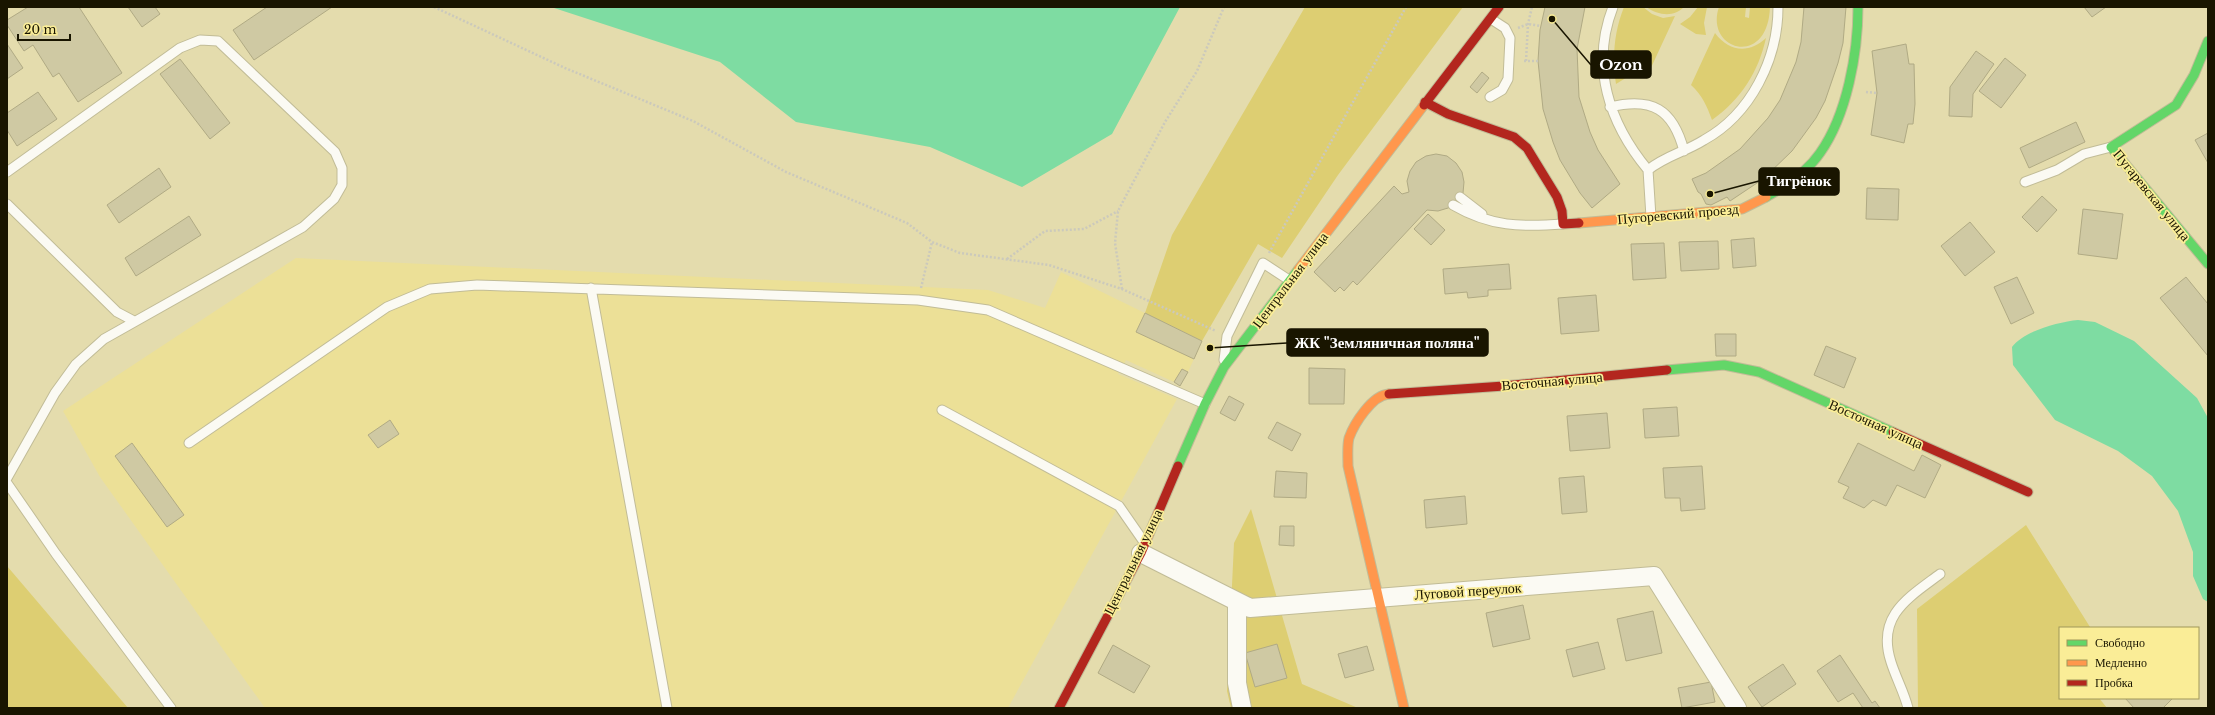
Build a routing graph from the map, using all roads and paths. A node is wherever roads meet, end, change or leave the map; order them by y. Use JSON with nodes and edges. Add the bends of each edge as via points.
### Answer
{"nodes":[{"id":1,"x":434,"y":7,"type":"edge"},
{"id":2,"x":1224,"y":7,"type":"edge"},
{"id":3,"x":1406,"y":7,"type":"edge"},
{"id":4,"x":1499,"y":7,"type":"edge"},
{"id":5,"x":1532,"y":7,"type":"edge"},
{"id":6,"x":1613,"y":7,"type":"edge"},
{"id":7,"x":1778,"y":7,"type":"edge"},
{"id":8,"x":1858,"y":7,"type":"edge"},
{"id":9,"x":1491,"y":18,"type":"junction"},
{"id":10,"x":1528,"y":24,"type":"junction"},
{"id":11,"x":1541,"y":26,"type":"dead end"},
{"id":12,"x":2208,"y":41,"type":"edge"},
{"id":13,"x":1526,"y":61,"type":"dead end"},
{"id":14,"x":1490,"y":97,"type":"dead end"},
{"id":15,"x":1425,"y":102,"type":"junction"},
{"id":16,"x":1610,"y":107,"type":"junction"},
{"id":17,"x":2111,"y":147,"type":"junction"},
{"id":18,"x":1684,"y":151,"type":"junction"},
{"id":19,"x":1648,"y":170,"type":"junction"},
{"id":20,"x":7,"y":172,"type":"edge"},
{"id":21,"x":2025,"y":182,"type":"dead end"},
{"id":22,"x":1460,"y":197,"type":"dead end"},
{"id":23,"x":7,"y":204,"type":"edge"},
{"id":24,"x":1453,"y":205,"type":"dead end"},
{"id":25,"x":1118,"y":211,"type":"junction"},
{"id":26,"x":1651,"y":217,"type":"junction"},
{"id":27,"x":1501,"y":223,"type":"junction"},
{"id":28,"x":1563,"y":224,"type":"junction"},
{"id":29,"x":932,"y":242,"type":"junction"},
{"id":30,"x":1007,"y":259,"type":"junction"},
{"id":31,"x":1263,"y":263,"type":"junction"},
{"id":32,"x":2208,"y":264,"type":"edge"},
{"id":33,"x":1289,"y":280,"type":"junction"},
{"id":34,"x":591,"y":288,"type":"junction"},
{"id":35,"x":1122,"y":289,"type":"junction"},
{"id":36,"x":918,"y":300,"type":"junction"},
{"id":37,"x":134,"y":321,"type":"junction"},
{"id":38,"x":1227,"y":336,"type":"junction"},
{"id":39,"x":1224,"y":368,"type":"junction"},
{"id":40,"x":1205,"y":404,"type":"junction"},
{"id":41,"x":942,"y":410,"type":"dead end"},
{"id":42,"x":189,"y":444,"type":"dead end"},
{"id":43,"x":7,"y":478,"type":"edge"},
{"id":44,"x":7,"y":483,"type":"edge"},
{"id":45,"x":2028,"y":492,"type":"dead end"},
{"id":46,"x":1143,"y":548,"type":"junction"},
{"id":47,"x":1940,"y":574,"type":"dead end"},
{"id":48,"x":1377,"y":598,"type":"junction"},
{"id":49,"x":1237,"y":602,"type":"junction"},
{"id":50,"x":171,"y":708,"type":"edge"},
{"id":51,"x":667,"y":708,"type":"edge"},
{"id":52,"x":1059,"y":708,"type":"edge"},
{"id":53,"x":1242,"y":708,"type":"edge"},
{"id":54,"x":1404,"y":708,"type":"edge"},
{"id":55,"x":1737,"y":708,"type":"edge"},
{"id":56,"x":1908,"y":708,"type":"edge"}],
"edges":[{"from":1,"to":29,"type":"path","via":[[565,68],[693,121],[786,172],[907,223]]},
{"from":2,"to":25,"type":"path","via":[[1197,71],[1165,122]]},
{"from":3,"to":31,"type":"path"},
{"from":4,"to":9,"type":"street","name":"Центральная улица"},
{"from":5,"to":10,"type":"path"},
{"from":6,"to":16,"type":"lane","via":[[1603,57]]},
{"from":7,"to":18,"type":"lane","via":[[1775,44],[1756,88],[1742,108],[1725,125],[1706,140]]},
{"from":8,"to":26,"type":"street","name":"Пугоревский проезд","via":[[1855,54],[1833,128],[1820,152],[1790,182],[1765,200],[1742,209]]},
{"from":9,"to":14,"type":"lane","via":[[1505,28],[1510,38],[1508,79],[1502,90]]},
{"from":9,"to":15,"type":"street","name":"Центральная улица"},
{"from":10,"to":11,"type":"path"},
{"from":10,"to":13,"type":"path"},
{"from":12,"to":17,"type":"street","name":"Пугаревская улица","via":[[2194,75],[2176,105]]},
{"from":15,"to":28,"type":"street","via":[[1448,114],[1514,137],[1527,148],[1557,197]]},
{"from":15,"to":33,"type":"street","name":"Центральная улица"},
{"from":16,"to":18,"type":"lane","via":[[1630,102],[1650,105],[1667,115],[1679,131]]},
{"from":16,"to":19,"type":"lane","via":[[1632,151]]},
{"from":17,"to":21,"type":"lane","via":[[2084,154],[2057,170]]},
{"from":17,"to":32,"type":"street","name":"Пугаревская улица"},
{"from":18,"to":19,"type":"lane","via":[[1661,159]]},
{"from":19,"to":26,"type":"lane"},
{"from":20,"to":37,"type":"lane","via":[[180,48],[200,40],[218,41],[335,152],[342,168],[342,185],[334,199],[303,227]]},
{"from":22,"to":27,"type":"lane","via":[[1470,207]]},
{"from":23,"to":37,"type":"lane","via":[[117,312]]},
{"from":24,"to":27,"type":"lane","via":[[1467,213]]},
{"from":25,"to":30,"type":"path","via":[[1084,229],[1045,231]]},
{"from":25,"to":35,"type":"path","via":[[1115,243]]},
{"from":26,"to":28,"type":"street","name":"Пугоревский проезд"},
{"from":27,"to":28,"type":"lane","via":[[1521,227]]},
{"from":29,"to":30,"type":"path","via":[[960,253]]},
{"from":29,"to":36,"type":"path"},
{"from":30,"to":35,"type":"path","via":[[1049,265]]},
{"from":31,"to":33,"type":"lane"},
{"from":31,"to":38,"type":"lane"},
{"from":33,"to":39,"type":"street","name":"Центральная улица"},
{"from":34,"to":36,"type":"lane"},
{"from":34,"to":42,"type":"lane","via":[[477,285],[430,290],[387,307]]},
{"from":34,"to":51,"type":"lane"},
{"from":35,"to":38,"type":"path"},
{"from":36,"to":40,"type":"lane","via":[[988,310]]},
{"from":37,"to":43,"type":"lane","via":[[104,339],[76,364],[55,393]]},
{"from":38,"to":39,"type":"lane"},
{"from":39,"to":40,"type":"street","name":"Центральная улица"},
{"from":40,"to":46,"type":"street","name":"Центральная улица"},
{"from":41,"to":46,"type":"lane","via":[[1119,506]]},
{"from":44,"to":50,"type":"lane","via":[[56,554]]},
{"from":45,"to":48,"type":"street","name":"Восточная улица","via":[[1759,372],[1724,366],[1383,394],[1362,413],[1348,439],[1348,466]]},
{"from":46,"to":49,"type":"street","name":"Луговой переулок"},
{"from":46,"to":52,"type":"street","name":"Центральная улица"},
{"from":47,"to":56,"type":"lane","via":[[1904,601],[1891,619],[1887,640],[1891,661]]},
{"from":48,"to":49,"type":"street","name":"Луговой переулок","via":[[1250,608]]},
{"from":48,"to":54,"type":"street","name":"Восточная улица"},
{"from":48,"to":55,"type":"street","name":"Луговой переулок","via":[[1654,576]]},
{"from":49,"to":53,"type":"street","via":[[1237,683]]}]}
